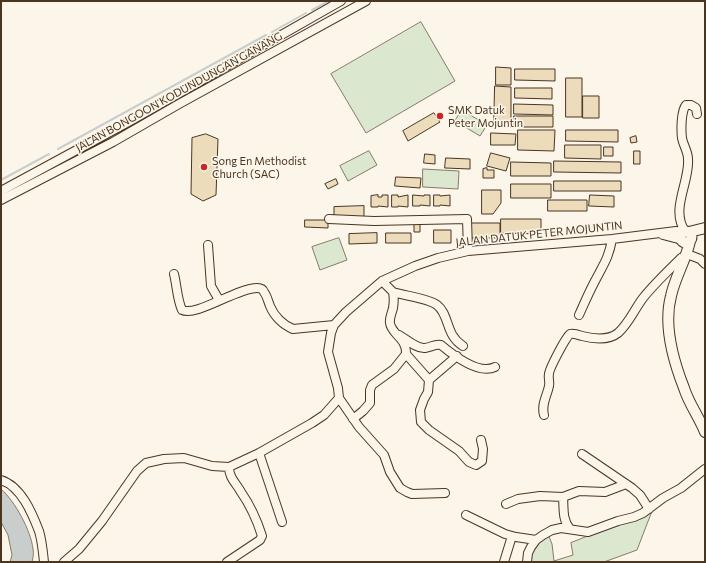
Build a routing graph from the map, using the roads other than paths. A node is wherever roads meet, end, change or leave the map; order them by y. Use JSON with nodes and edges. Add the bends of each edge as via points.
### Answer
{"nodes":[{"id":1,"x":342,"y":1,"type":"edge"},
{"id":2,"x":366,"y":1,"type":"edge"},
{"id":3,"x":697,"y":114,"type":"dead end"},
{"id":4,"x":1,"y":191,"type":"edge"},
{"id":5,"x":1,"y":200,"type":"edge"},
{"id":6,"x":329,"y":219,"type":"dead end"},
{"id":7,"x":705,"y":228,"type":"edge"},
{"id":8,"x":705,"y":234,"type":"edge"},
{"id":9,"x":686,"y":237,"type":"junction"},
{"id":10,"x":612,"y":239,"type":"junction"},
{"id":11,"x":208,"y":245,"type":"dead end"},
{"id":12,"x":468,"y":251,"type":"junction"},
{"id":13,"x":683,"y":259,"type":"junction"},
{"id":14,"x":705,"y":264,"type":"edge"},
{"id":15,"x":174,"y":274,"type":"dead end"},
{"id":16,"x":382,"y":281,"type":"junction"},
{"id":17,"x":393,"y":292,"type":"junction"},
{"id":18,"x":219,"y":300,"type":"junction"},
{"id":19,"x":579,"y":315,"type":"dead end"},
{"id":20,"x":334,"y":325,"type":"junction"},
{"id":21,"x":398,"y":335,"type":"junction"},
{"id":22,"x":463,"y":346,"type":"dead end"},
{"id":23,"x":406,"y":354,"type":"junction"},
{"id":24,"x":457,"y":356,"type":"junction"},
{"id":25,"x":495,"y":367,"type":"dead end"},
{"id":26,"x":429,"y":380,"type":"junction"},
{"id":27,"x":341,"y":400,"type":"junction"},
{"id":28,"x":544,"y":416,"type":"dead end"},
{"id":29,"x":353,"y":419,"type":"junction"},
{"id":30,"x":705,"y":432,"type":"edge"},
{"id":31,"x":481,"y":440,"type":"dead end"},
{"id":32,"x":582,"y":454,"type":"dead end"},
{"id":33,"x":261,"y":458,"type":"junction"},
{"id":34,"x":705,"y":469,"type":"edge"},
{"id":35,"x":229,"y":472,"type":"junction"},
{"id":36,"x":1,"y":480,"type":"edge"},
{"id":37,"x":626,"y":484,"type":"junction"},
{"id":38,"x":445,"y":493,"type":"dead end"},
{"id":39,"x":563,"y":498,"type":"junction"},
{"id":40,"x":506,"y":504,"type":"dead end"},
{"id":41,"x":649,"y":509,"type":"junction"},
{"id":42,"x":466,"y":515,"type":"dead end"},
{"id":43,"x":282,"y":522,"type":"dead end"},
{"id":44,"x":570,"y":529,"type":"junction"},
{"id":45,"x":512,"y":536,"type":"junction"},
{"id":46,"x":536,"y":540,"type":"junction"},
{"id":47,"x":44,"y":562,"type":"edge"},
{"id":48,"x":64,"y":562,"type":"edge"},
{"id":49,"x":227,"y":562,"type":"edge"},
{"id":50,"x":504,"y":562,"type":"edge"},
{"id":51,"x":527,"y":562,"type":"edge"}],
"edges":[{"from":1,"to":4,"type":"street"},
{"from":2,"to":5,"type":"street","name":"JALAN BONGOON KODUNDUNGAN GANANG","via":[[113,142]]},
{"from":3,"to":9,"type":"street","via":[[696,108],[691,104],[686,105],[682,115],[682,138],[688,158],[687,177],[680,205],[681,226]]},
{"from":6,"to":12,"type":"street","via":[[467,219]]},
{"from":7,"to":9,"type":"main road","name":"JALAN DATUK PETER MOJUNTIN"},
{"from":8,"to":9,"type":"main road","name":"JALAN DATUK PETER MOJUNTIN"},
{"from":9,"to":10,"type":"street","name":"JALAN DATUK PETER MOJUNTIN","via":[[676,231]]},
{"from":9,"to":13,"type":"main road"},
{"from":10,"to":12,"type":"street","name":"JALAN DATUK PETER MOJUNTIN"},
{"from":10,"to":19,"type":"street","via":[[604,266]]},
{"from":11,"to":18,"type":"street","via":[[211,286]]},
{"from":12,"to":16,"type":"street","name":"JALAN DATUK PETER MOJUNTIN","via":[[415,266]]},
{"from":13,"to":14,"type":"street","via":[[700,259]]},
{"from":13,"to":28,"type":"street","via":[[650,290],[630,321],[616,334],[600,338],[576,334],[567,336],[548,374],[549,384],[542,407]]},
{"from":13,"to":30,"type":"main road","via":[[670,297],[668,325],[674,360],[684,389]]},
{"from":15,"to":18,"type":"street","via":[[180,305],[185,312]]},
{"from":16,"to":17,"type":"street"},
{"from":16,"to":20,"type":"street","name":"JALAN DATUK PETER MOJUNTIN"},
{"from":17,"to":21,"type":"street","via":[[394,304],[389,323]]},
{"from":17,"to":22,"type":"street","via":[[430,301],[439,306],[452,334]]},
{"from":18,"to":20,"type":"street","via":[[259,288],[264,290],[273,312],[289,328]]},
{"from":20,"to":27,"type":"street","name":"JALAN DATUK PETER MOJUNTIN","via":[[328,352]]},
{"from":21,"to":23,"type":"street","via":[[405,346]]},
{"from":21,"to":24,"type":"street","via":[[421,348],[441,345]]},
{"from":23,"to":26,"type":"street"},
{"from":23,"to":29,"type":"street","via":[[394,368],[372,385],[370,403]]},
{"from":24,"to":25,"type":"street","via":[[479,368],[486,370]]},
{"from":24,"to":26,"type":"street"},
{"from":26,"to":31,"type":"street","via":[[428,392],[420,410],[421,422],[472,464],[476,465],[482,461],[484,449]]},
{"from":27,"to":29,"type":"street"},
{"from":27,"to":33,"type":"street","via":[[324,415]]},
{"from":29,"to":38,"type":"street","via":[[384,455],[390,472],[400,488],[412,494]]},
{"from":32,"to":37,"type":"street"},
{"from":33,"to":35,"type":"street"},
{"from":33,"to":43,"type":"street"},
{"from":34,"to":41,"type":"street"},
{"from":35,"to":48,"type":"street","via":[[184,458],[164,459],[146,464],[137,471],[79,550]]},
{"from":35,"to":49,"type":"street","via":[[242,492],[262,536],[260,540]]},
{"from":36,"to":47,"type":"street","via":[[14,488],[28,508],[39,532]]},
{"from":37,"to":39,"type":"street","via":[[605,492],[576,491]]},
{"from":37,"to":41,"type":"street","via":[[640,495]]},
{"from":39,"to":40,"type":"street","via":[[540,496],[518,499]]},
{"from":39,"to":44,"type":"street","via":[[564,517]]},
{"from":41,"to":44,"type":"street","via":[[634,517],[588,532]]},
{"from":42,"to":45,"type":"street"},
{"from":44,"to":46,"type":"street","via":[[552,530]]},
{"from":45,"to":46,"type":"street"},
{"from":45,"to":50,"type":"street"},
{"from":46,"to":51,"type":"street","via":[[528,553]]}]}
